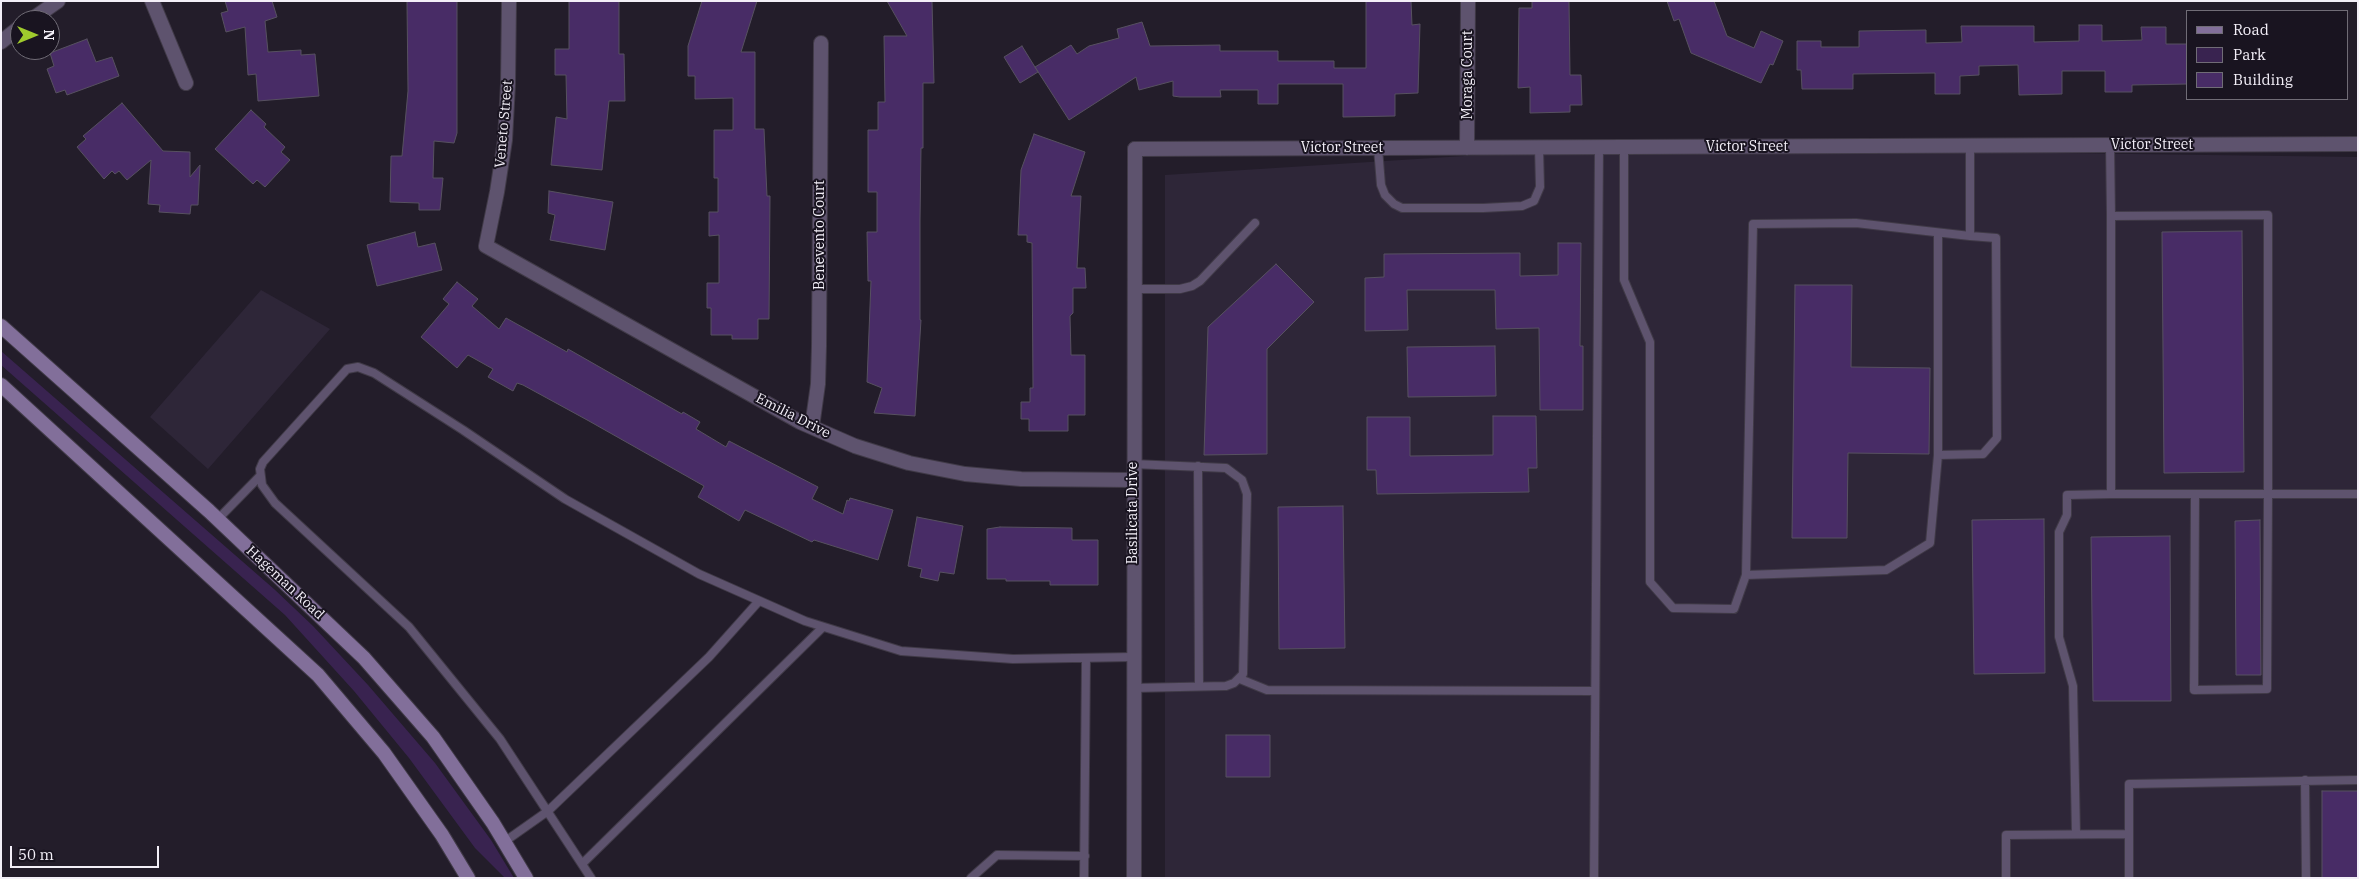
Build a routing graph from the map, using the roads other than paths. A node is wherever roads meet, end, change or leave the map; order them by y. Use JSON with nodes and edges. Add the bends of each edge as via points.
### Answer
{"nodes":[{"id":1,"x":58,"y":1,"type":"edge"},
{"id":2,"x":152,"y":1,"type":"edge"},
{"id":3,"x":509,"y":1,"type":"edge"},
{"id":4,"x":1468,"y":1,"type":"edge"},
{"id":5,"x":45,"y":10,"type":"edge"},
{"id":6,"x":821,"y":43,"type":"dead end"},
{"id":7,"x":186,"y":83,"type":"dead end"},
{"id":8,"x":2358,"y":144,"type":"edge"},
{"id":9,"x":2110,"y":145,"type":"junction"},
{"id":10,"x":1970,"y":146,"type":"junction"},
{"id":11,"x":1599,"y":147,"type":"junction"},
{"id":12,"x":1624,"y":147,"type":"junction"},
{"id":13,"x":1378,"y":148,"type":"junction"},
{"id":14,"x":1467,"y":148,"type":"junction"},
{"id":15,"x":1539,"y":148,"type":"junction"},
{"id":16,"x":1135,"y":149,"type":"joint"},
{"id":17,"x":2111,"y":216,"type":"junction"},
{"id":18,"x":1255,"y":223,"type":"dead end"},
{"id":19,"x":1938,"y":233,"type":"junction"},
{"id":20,"x":1970,"y":236,"type":"junction"},
{"id":21,"x":486,"y":246,"type":"joint"},
{"id":22,"x":1134,"y":289,"type":"junction"},
{"id":23,"x":1,"y":326,"type":"edge"},
{"id":24,"x":1,"y":385,"type":"edge"},
{"id":25,"x":812,"y":428,"type":"junction"},
{"id":26,"x":1938,"y":455,"type":"junction"},
{"id":27,"x":1134,"y":464,"type":"junction"},
{"id":28,"x":1198,"y":466,"type":"junction"},
{"id":29,"x":260,"y":476,"type":"junction"},
{"id":30,"x":1134,"y":480,"type":"junction"},
{"id":31,"x":2111,"y":494,"type":"junction"},
{"id":32,"x":2195,"y":494,"type":"junction"},
{"id":33,"x":2268,"y":494,"type":"junction"},
{"id":34,"x":2358,"y":494,"type":"edge"},
{"id":35,"x":218,"y":520,"type":"junction"},
{"id":36,"x":1746,"y":575,"type":"junction"},
{"id":37,"x":759,"y":601,"type":"junction"},
{"id":38,"x":823,"y":627,"type":"junction"},
{"id":39,"x":1134,"y":657,"type":"junction"},
{"id":40,"x":1086,"y":658,"type":"junction"},
{"id":41,"x":1240,"y":679,"type":"junction"},
{"id":42,"x":1198,"y":686,"type":"junction"},
{"id":43,"x":1134,"y":688,"type":"junction"},
{"id":44,"x":1595,"y":692,"type":"junction"},
{"id":45,"x":2305,"y":780,"type":"junction"},
{"id":46,"x":2358,"y":780,"type":"edge"},
{"id":47,"x":548,"y":811,"type":"junction"},
{"id":48,"x":2076,"y":834,"type":"junction"},
{"id":49,"x":2129,"y":834,"type":"junction"},
{"id":50,"x":504,"y":842,"type":"junction"},
{"id":51,"x":1085,"y":856,"type":"junction"},
{"id":52,"x":583,"y":863,"type":"junction"},
{"id":53,"x":468,"y":878,"type":"edge"},
{"id":54,"x":526,"y":878,"type":"edge"},
{"id":55,"x":592,"y":878,"type":"edge"},
{"id":56,"x":971,"y":878,"type":"edge"},
{"id":57,"x":1084,"y":878,"type":"edge"},
{"id":58,"x":1134,"y":878,"type":"edge"},
{"id":59,"x":1594,"y":878,"type":"edge"},
{"id":60,"x":2006,"y":878,"type":"edge"},
{"id":61,"x":2129,"y":878,"type":"edge"},
{"id":62,"x":2306,"y":878,"type":"edge"}],
"edges":[{"from":1,"to":5,"type":"street"},
{"from":2,"to":7,"type":"street"},
{"from":3,"to":21,"type":"street","name":"Veneto Street","via":[[504,140]]},
{"from":4,"to":14,"type":"street","name":"Moraga Court"},
{"from":6,"to":25,"type":"street","name":"Benevento Court","via":[[820,346]]},
{"from":8,"to":9,"type":"street","name":"Victor Street"},
{"from":9,"to":10,"type":"street","name":"Victor Street"},
{"from":9,"to":17,"type":"lane"},
{"from":10,"to":12,"type":"street","name":"Victor Street"},
{"from":10,"to":20,"type":"lane"},
{"from":11,"to":12,"type":"street","name":"Victor Street"},
{"from":11,"to":15,"type":"street","name":"Victor Street"},
{"from":11,"to":44,"type":"lane"},
{"from":12,"to":36,"type":"lane","via":[[1624,280],[1650,342],[1650,582],[1673,608],[1734,609]]},
{"from":13,"to":14,"type":"street","name":"Victor Street"},
{"from":13,"to":15,"type":"lane","via":[[1381,185],[1385,195],[1402,208],[1522,206],[1534,200],[1540,186]]},
{"from":13,"to":16,"type":"street","name":"Victor Street"},
{"from":14,"to":15,"type":"street","name":"Victor Street"},
{"from":16,"to":22,"type":"street","name":"Basilicata Drive"},
{"from":17,"to":31,"type":"lane"},
{"from":17,"to":33,"type":"lane","via":[[2268,215]]},
{"from":18,"to":22,"type":"lane","via":[[1192,286]]},
{"from":19,"to":20,"type":"lane"},
{"from":19,"to":26,"type":"lane"},
{"from":19,"to":36,"type":"lane","via":[[1856,223],[1752,224]]},
{"from":20,"to":26,"type":"lane","via":[[1996,238],[1997,438],[1983,454]]},
{"from":21,"to":25,"type":"street","name":"Emilia Drive"},
{"from":22,"to":27,"type":"street","name":"Basilicata Drive"},
{"from":23,"to":35,"type":"main road","name":"Hageman Road"},
{"from":24,"to":53,"type":"main road","via":[[318,674],[384,753]]},
{"from":25,"to":30,"type":"street","name":"Emilia Drive","via":[[909,463],[965,474],[1021,479]]},
{"from":26,"to":36,"type":"lane","via":[[1930,543],[1886,570]]},
{"from":27,"to":28,"type":"lane"},
{"from":27,"to":30,"type":"street","name":"Basilicata Drive"},
{"from":28,"to":41,"type":"lane","via":[[1230,469],[1242,480],[1246,494],[1245,668]]},
{"from":28,"to":42,"type":"lane"},
{"from":29,"to":35,"type":"lane"},
{"from":29,"to":37,"type":"lane","via":[[263,462],[334,381],[347,369],[358,367],[374,373],[439,414],[565,499],[699,574]]},
{"from":29,"to":47,"type":"lane","via":[[275,503],[409,627],[500,739]]},
{"from":30,"to":39,"type":"street","name":"Basilicata Drive"},
{"from":31,"to":32,"type":"lane"},
{"from":31,"to":48,"type":"lane","via":[[2068,495],[2068,515],[2059,532],[2059,637],[2073,686]]},
{"from":32,"to":33,"type":"lane"},
{"from":32,"to":33,"type":"lane","via":[[2194,690],[2267,689]]},
{"from":33,"to":34,"type":"lane"},
{"from":35,"to":50,"type":"main road","name":"Hageman Road","via":[[364,658],[433,737]]},
{"from":37,"to":38,"type":"lane"},
{"from":37,"to":47,"type":"lane","via":[[709,657]]},
{"from":38,"to":40,"type":"lane","via":[[901,651],[1013,659]]},
{"from":38,"to":52,"type":"lane"},
{"from":39,"to":40,"type":"lane"},
{"from":39,"to":43,"type":"street","name":"Basilicata Drive"},
{"from":40,"to":51,"type":"lane"},
{"from":41,"to":42,"type":"lane","via":[[1226,686]]},
{"from":41,"to":44,"type":"lane","via":[[1267,690]]},
{"from":42,"to":43,"type":"lane"},
{"from":43,"to":58,"type":"street","name":"Basilicata Drive"},
{"from":44,"to":59,"type":"lane"},
{"from":45,"to":46,"type":"lane"},
{"from":45,"to":49,"type":"lane","via":[[2129,784]]},
{"from":45,"to":62,"type":"lane"},
{"from":47,"to":50,"type":"lane"},
{"from":47,"to":52,"type":"lane"},
{"from":48,"to":49,"type":"lane"},
{"from":48,"to":60,"type":"lane","via":[[2006,835]]},
{"from":49,"to":61,"type":"lane"},
{"from":50,"to":54,"type":"main road","name":"Hageman Road"},
{"from":51,"to":56,"type":"lane","via":[[997,855]]},
{"from":51,"to":57,"type":"lane"},
{"from":52,"to":55,"type":"lane"}]}
